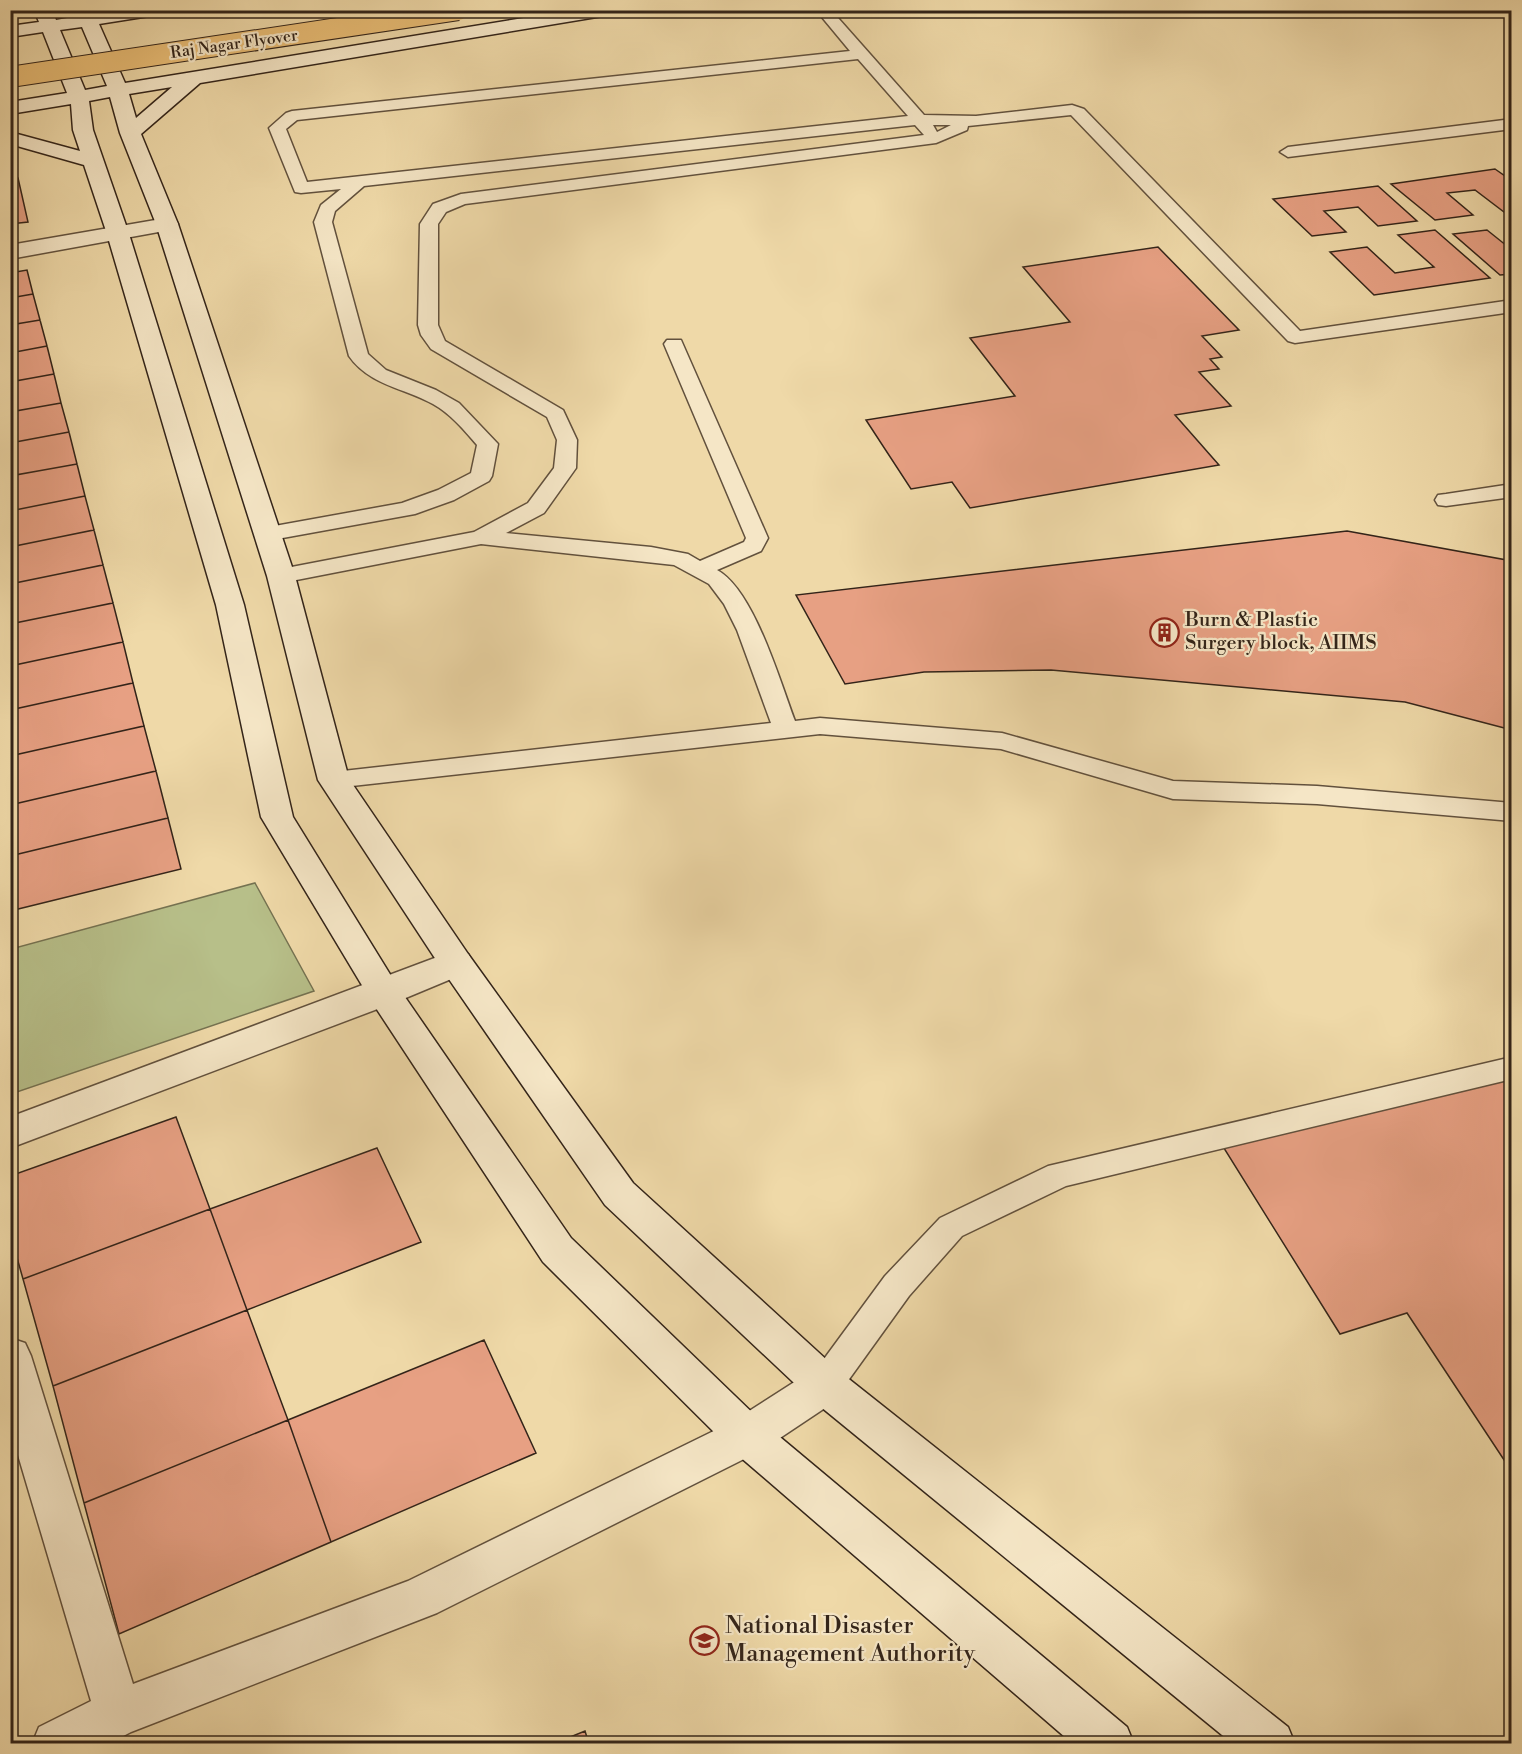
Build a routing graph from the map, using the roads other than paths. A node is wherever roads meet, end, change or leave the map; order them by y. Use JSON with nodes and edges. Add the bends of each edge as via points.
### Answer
{"nodes":[{"id":1,"x":156,"y":10,"type":"edge"},
{"id":2,"x":351,"y":10,"type":"edge"},
{"id":3,"x":388,"y":10,"type":"edge"},
{"id":4,"x":458,"y":10,"type":"edge"},
{"id":5,"x":609,"y":10,"type":"edge"},
{"id":6,"x":824,"y":10,"type":"edge"},
{"id":7,"x":85,"y":15,"type":"edge"},
{"id":8,"x":46,"y":18,"type":"edge"},
{"id":9,"x":10,"y":32,"type":"edge"},
{"id":10,"x":472,"y":33,"type":"junction"},
{"id":11,"x":861,"y":54,"type":"junction"},
{"id":12,"x":10,"y":61,"type":"edge"},
{"id":13,"x":10,"y":77,"type":"edge"},
{"id":14,"x":193,"y":79,"type":"junction"},
{"id":15,"x":118,"y":90,"type":"junction"},
{"id":16,"x":78,"y":97,"type":"junction"},
{"id":17,"x":10,"y":108,"type":"edge"},
{"id":18,"x":919,"y":120,"type":"junction"},
{"id":19,"x":976,"y":121,"type":"junction"},
{"id":20,"x":1512,"y":124,"type":"edge"},
{"id":21,"x":130,"y":134,"type":"junction"},
{"id":22,"x":936,"y":138,"type":"junction"},
{"id":23,"x":17,"y":141,"type":"edge"},
{"id":24,"x":1288,"y":152,"type":"dead end"},
{"id":25,"x":93,"y":161,"type":"junction"},
{"id":26,"x":359,"y":182,"type":"junction"},
{"id":27,"x":167,"y":225,"type":"junction"},
{"id":28,"x":118,"y":234,"type":"junction"},
{"id":29,"x":10,"y":252,"type":"edge"},
{"id":30,"x":1512,"y":306,"type":"edge"},
{"id":31,"x":674,"y":344,"type":"dead end"},
{"id":32,"x":1512,"y":490,"type":"edge"},
{"id":33,"x":1446,"y":500,"type":"dead end"},
{"id":34,"x":266,"y":534,"type":"junction"},
{"id":35,"x":481,"y":537,"type":"junction"},
{"id":36,"x":700,"y":568,"type":"junction"},
{"id":37,"x":281,"y":576,"type":"junction"},
{"id":38,"x":786,"y":730,"type":"junction"},
{"id":39,"x":334,"y":780,"type":"junction"},
{"id":40,"x":1512,"y":812,"type":"edge"},
{"id":41,"x":456,"y":963,"type":"junction"},
{"id":42,"x":384,"y":993,"type":"junction"},
{"id":43,"x":1512,"y":1068,"type":"edge"},
{"id":44,"x":10,"y":1133,"type":"edge"},
{"id":45,"x":10,"y":1356,"type":"edge"},
{"id":46,"x":825,"y":1385,"type":"junction"},
{"id":47,"x":747,"y":1436,"type":"junction"},
{"id":48,"x":117,"y":1713,"type":"junction"},
{"id":49,"x":56,"y":1743,"type":"edge"},
{"id":50,"x":1110,"y":1743,"type":"edge"},
{"id":51,"x":1271,"y":1743,"type":"edge"}],
"edges":[{"from":1,"to":7,"type":"street"},
{"from":2,"to":12,"type":"main road","name":"Raj Nagar Flyover"},
{"from":3,"to":10,"type":"street","via":[[413,27]]},
{"from":4,"to":13,"type":"main road","name":"Raj Nagar Flyover","bridge":true},
{"from":5,"to":10,"type":"street"},
{"from":6,"to":11,"type":"lane"},
{"from":7,"to":8,"type":"street"},
{"from":7,"to":15,"type":"street"},
{"from":8,"to":9,"type":"street"},
{"from":8,"to":16,"type":"street"},
{"from":10,"to":14,"type":"street"},
{"from":11,"to":18,"type":"lane"},
{"from":11,"to":26,"type":"lane","via":[[292,116],[277,128],[301,188]]},
{"from":14,"to":15,"type":"street"},
{"from":14,"to":21,"type":"street"},
{"from":15,"to":16,"type":"street"},
{"from":15,"to":21,"type":"street"},
{"from":16,"to":17,"type":"street"},
{"from":16,"to":25,"type":"street"},
{"from":18,"to":19,"type":"lane"},
{"from":18,"to":22,"type":"lane"},
{"from":18,"to":26,"type":"lane"},
{"from":19,"to":22,"type":"lane"},
{"from":19,"to":30,"type":"lane","via":[[1078,112],[1295,337]]},
{"from":20,"to":24,"type":"lane"},
{"from":21,"to":27,"type":"street"},
{"from":22,"to":35,"type":"lane","via":[[461,199],[439,208],[429,224],[431,335],[438,345],[556,414],[567,440],[565,468],[536,508]]},
{"from":23,"to":25,"type":"street"},
{"from":25,"to":28,"type":"street"},
{"from":26,"to":34,"type":"lane","via":[[327,209],[323,222],[359,356],[380,375],[451,407],[488,444],[481,476],[446,495],[407,509]]},
{"from":27,"to":28,"type":"street"},
{"from":27,"to":34,"type":"street"},
{"from":28,"to":29,"type":"street"},
{"from":28,"to":42,"type":"street","via":[[230,605],[277,817]]},
{"from":31,"to":36,"type":"lane","via":[[757,538],[753,546]]},
{"from":32,"to":33,"type":"lane"},
{"from":34,"to":37,"type":"street"},
{"from":35,"to":36,"type":"lane","via":[[651,554],[680,559]]},
{"from":35,"to":37,"type":"lane"},
{"from":36,"to":38,"type":"lane","via":[[717,579],[735,603]]},
{"from":37,"to":39,"type":"street"},
{"from":38,"to":39,"type":"lane"},
{"from":38,"to":40,"type":"lane","via":[[820,726],[1002,741],[1173,790],[1317,795]]},
{"from":39,"to":41,"type":"street"},
{"from":41,"to":42,"type":"street"},
{"from":41,"to":46,"type":"street","via":[[619,1194]]},
{"from":42,"to":44,"type":"street"},
{"from":42,"to":47,"type":"street","via":[[557,1250]]},
{"from":43,"to":46,"type":"lane","via":[[1059,1175],[951,1227],[897,1286]]},
{"from":45,"to":48,"type":"street"},
{"from":46,"to":47,"type":"street"},
{"from":46,"to":51,"type":"street"},
{"from":47,"to":48,"type":"street","via":[[421,1598]]},
{"from":47,"to":50,"type":"street"},
{"from":48,"to":49,"type":"street"}]}
